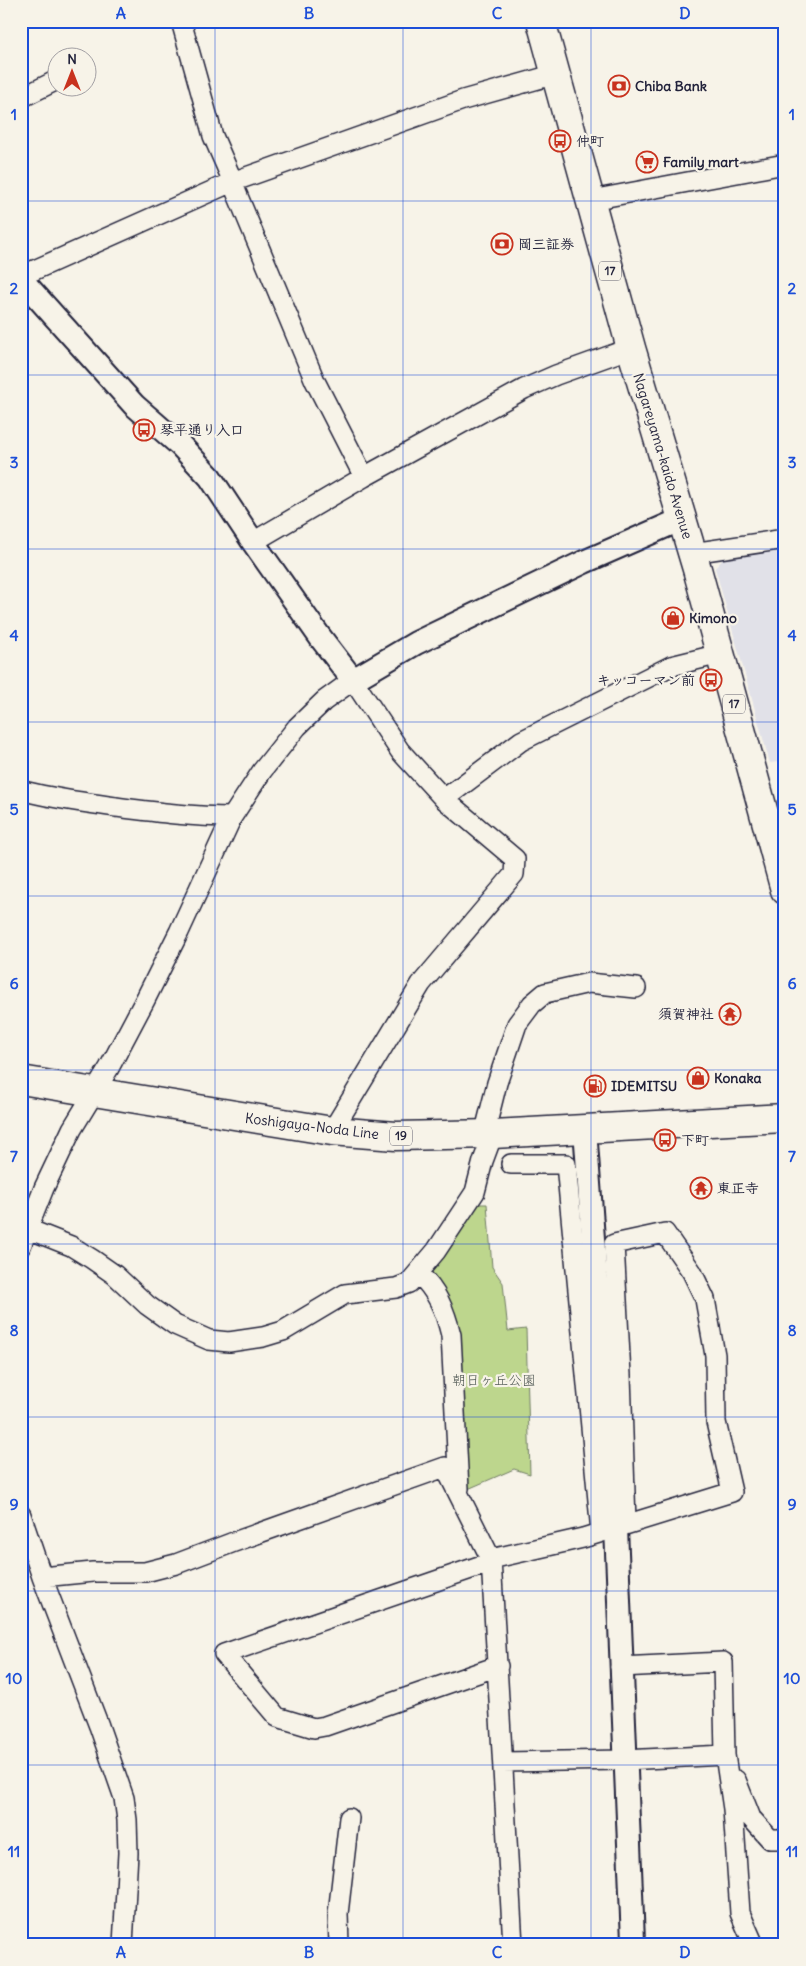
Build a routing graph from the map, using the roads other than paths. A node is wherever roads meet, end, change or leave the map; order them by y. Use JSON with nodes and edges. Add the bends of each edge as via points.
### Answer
{"nodes":[{"id":1,"x":181,"y":21,"type":"edge"},
{"id":2,"x":541,"y":21,"type":"edge"},
{"id":3,"x":556,"y":74,"type":"junction"},
{"id":4,"x":48,"y":84,"type":"edge"},
{"id":5,"x":21,"y":98,"type":"edge"},
{"id":6,"x":785,"y":164,"type":"edge"},
{"id":7,"x":232,"y":182,"type":"junction"},
{"id":8,"x":592,"y":200,"type":"junction"},
{"id":9,"x":21,"y":278,"type":"edge"},
{"id":10,"x":631,"y":348,"type":"junction"},
{"id":11,"x":364,"y":477,"type":"junction"},
{"id":12,"x":682,"y":519,"type":"junction"},
{"id":13,"x":785,"y":539,"type":"edge"},
{"id":14,"x":253,"y":542,"type":"junction"},
{"id":15,"x":692,"y":553,"type":"junction"},
{"id":16,"x":720,"y":654,"type":"junction"},
{"id":17,"x":353,"y":680,"type":"junction"},
{"id":18,"x":21,"y":790,"type":"edge"},
{"id":19,"x":444,"y":798,"type":"junction"},
{"id":20,"x":232,"y":817,"type":"junction"},
{"id":21,"x":785,"y":890,"type":"edge"},
{"id":22,"x":636,"y":988,"type":"dead end"},
{"id":23,"x":21,"y":1080,"type":"edge"},
{"id":24,"x":94,"y":1092,"type":"junction"},
{"id":25,"x":785,"y":1118,"type":"edge"},
{"id":26,"x":585,"y":1129,"type":"junction"},
{"id":27,"x":332,"y":1132,"type":"junction"},
{"id":28,"x":489,"y":1135,"type":"junction"},
{"id":29,"x":511,"y":1164,"type":"dead end"},
{"id":30,"x":25,"y":1237,"type":"edge"},
{"id":31,"x":418,"y":1273,"type":"junction"},
{"id":32,"x":459,"y":1493,"type":"junction"},
{"id":33,"x":21,"y":1515,"type":"edge"},
{"id":34,"x":614,"y":1528,"type":"junction"},
{"id":35,"x":491,"y":1561,"type":"junction"},
{"id":36,"x":42,"y":1577,"type":"junction"},
{"id":37,"x":498,"y":1666,"type":"junction"},
{"id":38,"x":620,"y":1667,"type":"junction"},
{"id":39,"x":624,"y":1760,"type":"junction"},
{"id":40,"x":503,"y":1762,"type":"junction"},
{"id":41,"x":726,"y":1762,"type":"junction"},
{"id":42,"x":349,"y":1818,"type":"dead end"},
{"id":43,"x":785,"y":1839,"type":"edge"},
{"id":44,"x":123,"y":1945,"type":"edge"},
{"id":45,"x":339,"y":1945,"type":"edge"},
{"id":46,"x":513,"y":1945,"type":"edge"},
{"id":47,"x":635,"y":1945,"type":"edge"},
{"id":48,"x":754,"y":1945,"type":"edge"}],
"edges":[{"from":1,"to":7,"type":"street","via":[[213,136]]},
{"from":2,"to":3,"type":"main road","name":"Nagareyama-kaido Avenue","number":"17"},
{"from":3,"to":7,"type":"street","via":[[463,100]]},
{"from":3,"to":8,"type":"main road","name":"Nagareyama-kaido Avenue","number":"17"},
{"from":4,"to":5,"type":"street"},
{"from":6,"to":8,"type":"street"},
{"from":7,"to":9,"type":"street"},
{"from":7,"to":11,"type":"street","via":[[315,381]]},
{"from":8,"to":10,"type":"main road","name":"Nagareyama-kaido Avenue","number":"17"},
{"from":9,"to":14,"type":"street","via":[[134,405],[181,446],[210,477]]},
{"from":10,"to":11,"type":"street","via":[[524,390]]},
{"from":10,"to":12,"type":"main road","name":"Nagareyama-kaido Avenue","number":"17"},
{"from":11,"to":14,"type":"street"},
{"from":12,"to":15,"type":"main road","name":"Nagareyama-kaido Avenue","number":"17"},
{"from":12,"to":17,"type":"street","via":[[416,643]]},
{"from":13,"to":15,"type":"street"},
{"from":14,"to":17,"type":"street"},
{"from":15,"to":16,"type":"main road","name":"Nagareyama-kaido Avenue","number":"17"},
{"from":16,"to":19,"type":"street","via":[[671,666],[521,741]]},
{"from":16,"to":21,"type":"main road","name":"Nagareyama-kaido Avenue","number":"17"},
{"from":17,"to":19,"type":"street","via":[[400,751]]},
{"from":17,"to":20,"type":"street","via":[[324,701],[297,727],[262,771]]},
{"from":18,"to":20,"type":"street","via":[[42,796],[196,817]]},
{"from":19,"to":27,"type":"street","via":[[515,859],[514,874],[421,984]]},
{"from":20,"to":24,"type":"street","via":[[171,949]]},
{"from":22,"to":28,"type":"street","via":[[589,983],[545,993],[532,1004],[517,1024],[497,1082]]},
{"from":23,"to":24,"type":"main road","name":"Koshigaya-Noda Line","number":"19"},
{"from":24,"to":27,"type":"main road","name":"Koshigaya-Noda Line","number":"19"},
{"from":24,"to":30,"type":"street","via":[[72,1129]]},
{"from":25,"to":26,"type":"main road","name":"Koshigaya-Noda Line","number":"19"},
{"from":26,"to":28,"type":"main road","name":"Koshigaya-Noda Line","number":"19"},
{"from":26,"to":34,"type":"street"},
{"from":27,"to":28,"type":"main road","name":"Koshigaya-Noda Line","number":"19","via":[[396,1136]]},
{"from":28,"to":31,"type":"street","via":[[476,1192]]},
{"from":29,"to":34,"type":"street","via":[[566,1164]]},
{"from":30,"to":31,"type":"street","via":[[71,1246],[116,1275],[147,1305],[175,1325],[209,1340],[230,1342],[283,1331],[339,1296],[396,1288],[408,1283]]},
{"from":31,"to":32,"type":"street","via":[[432,1286],[447,1316],[451,1335]]},
{"from":32,"to":35,"type":"street"},
{"from":32,"to":36,"type":"street","via":[[445,1467],[176,1564],[145,1572],[93,1572]]},
{"from":33,"to":36,"type":"street"},
{"from":34,"to":34,"type":"street","via":[[732,1492],[716,1422],[715,1355],[704,1299],[692,1272],[665,1233],[614,1244],[621,1375]]},
{"from":34,"to":35,"type":"street"},
{"from":34,"to":38,"type":"street"},
{"from":35,"to":37,"type":"street"},
{"from":35,"to":37,"type":"street","via":[[224,1654],[277,1716],[314,1728]]},
{"from":36,"to":44,"type":"street","via":[[124,1798],[128,1853]]},
{"from":37,"to":40,"type":"street"},
{"from":38,"to":39,"type":"street"},
{"from":38,"to":41,"type":"street","via":[[723,1662]]},
{"from":39,"to":40,"type":"street"},
{"from":39,"to":41,"type":"street"},
{"from":39,"to":47,"type":"street"},
{"from":40,"to":46,"type":"street"},
{"from":41,"to":43,"type":"street","via":[[751,1818],[770,1838]]},
{"from":41,"to":48,"type":"street","via":[[733,1809],[740,1912]]},
{"from":42,"to":45,"type":"street","via":[[338,1914]]}]}
